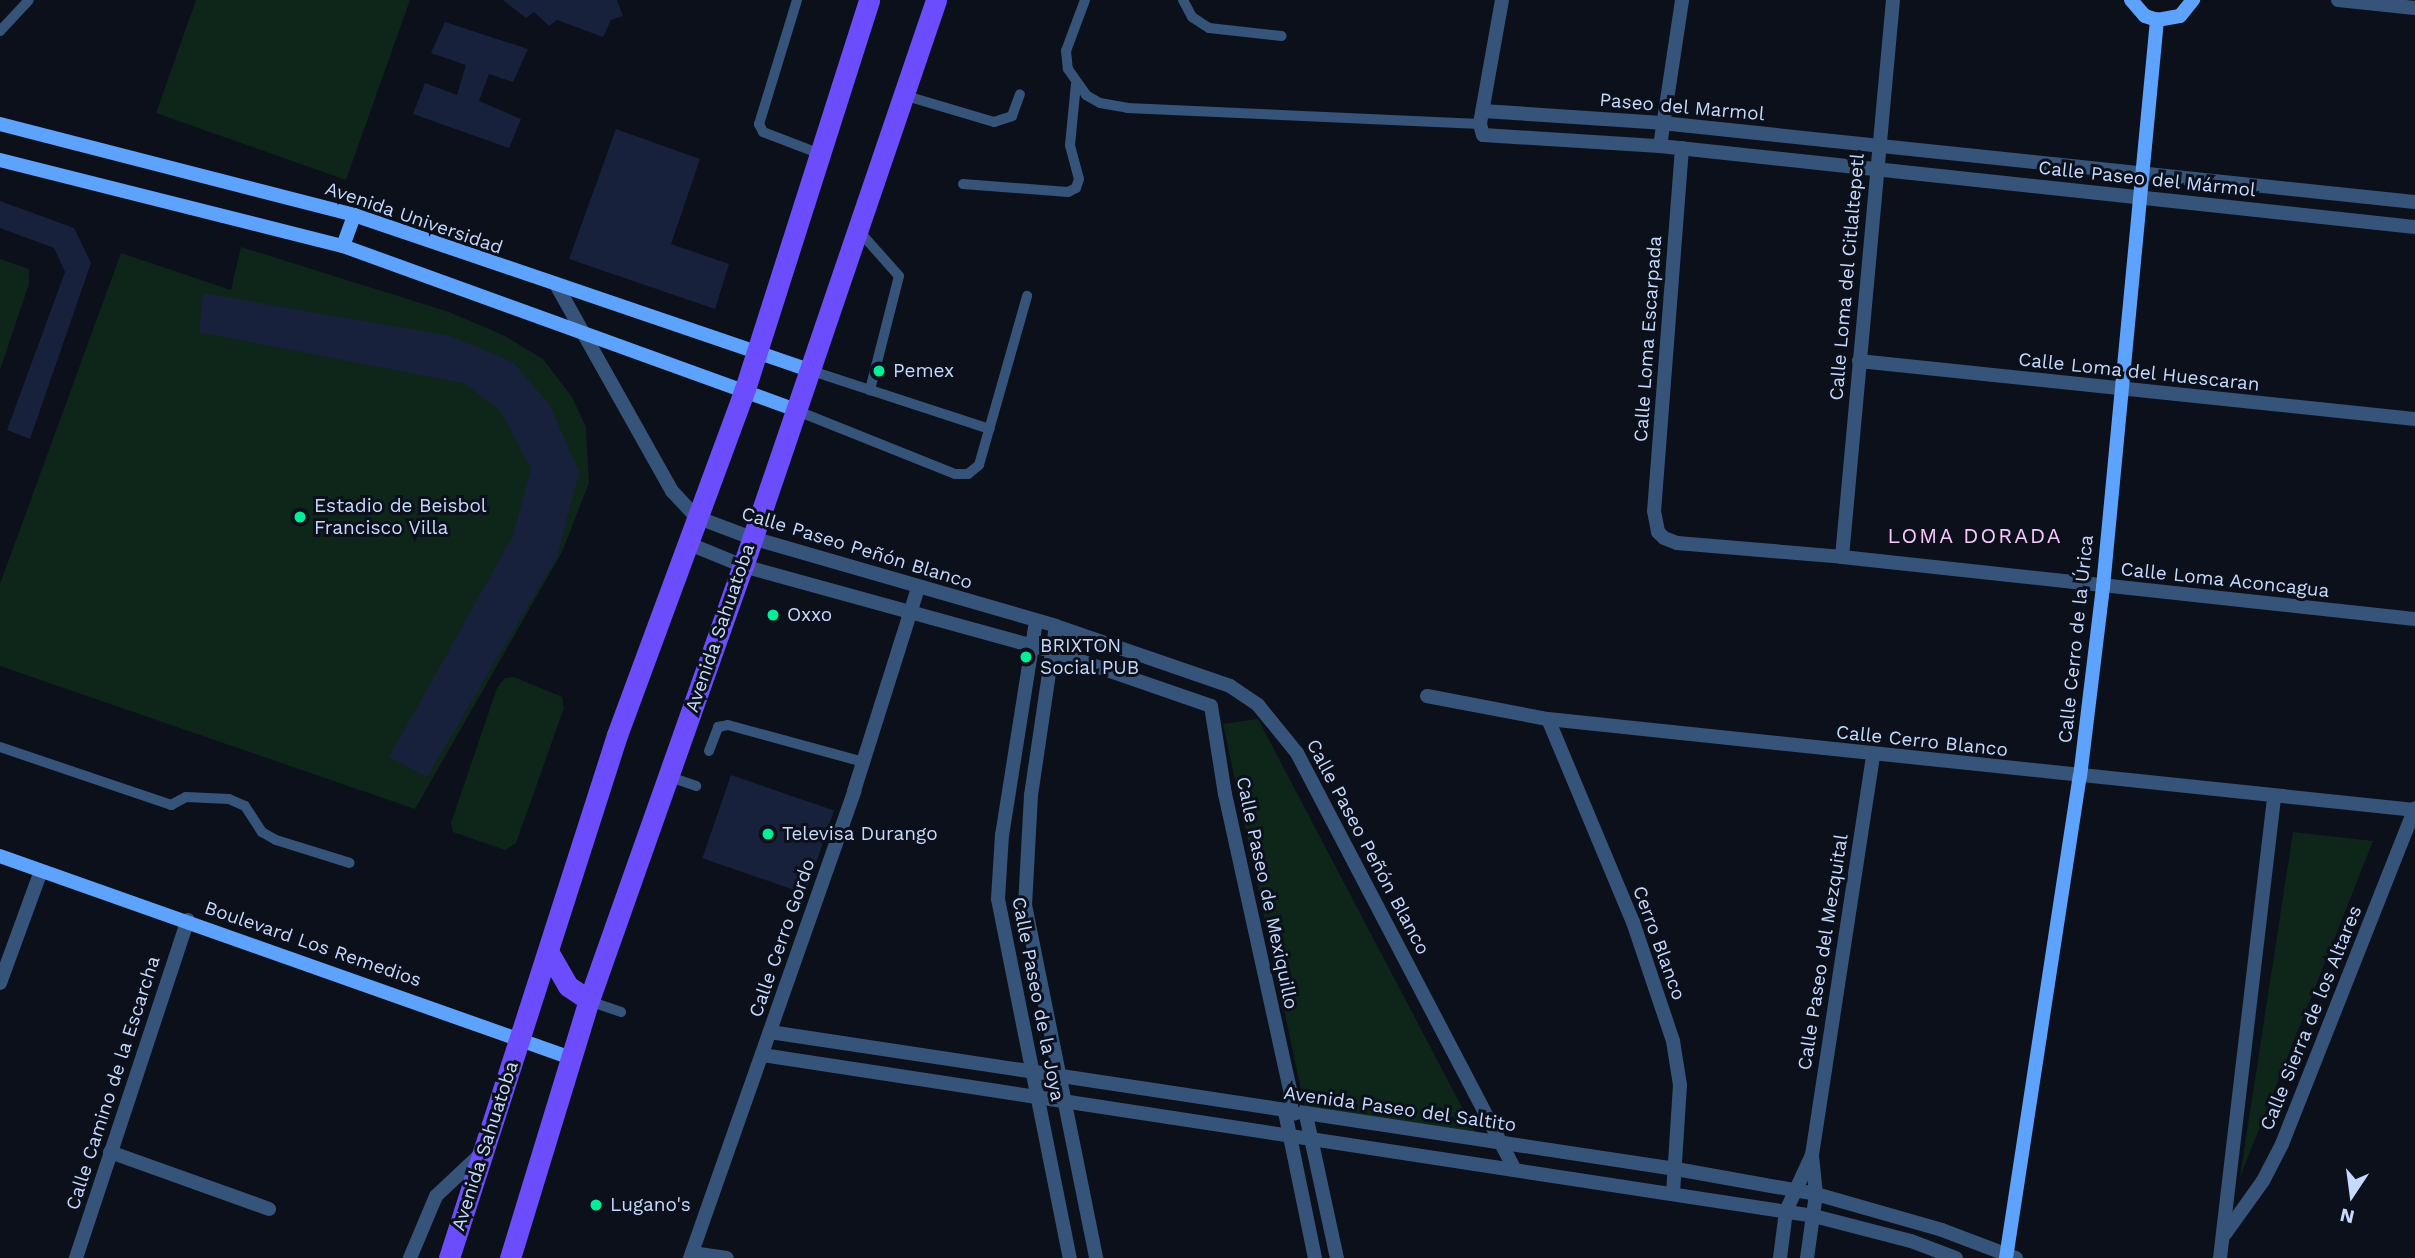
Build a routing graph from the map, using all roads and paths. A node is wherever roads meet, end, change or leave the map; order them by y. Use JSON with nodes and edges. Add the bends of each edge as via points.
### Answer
{"nodes":[{"id":1,"x":29,"y":0,"type":"edge"},
{"id":2,"x":797,"y":0,"type":"edge"},
{"id":3,"x":869,"y":0,"type":"edge"},
{"id":4,"x":936,"y":0,"type":"edge"},
{"id":5,"x":1085,"y":0,"type":"edge"},
{"id":6,"x":1183,"y":0,"type":"edge"},
{"id":7,"x":1502,"y":0,"type":"edge"},
{"id":8,"x":1682,"y":0,"type":"edge"},
{"id":9,"x":1893,"y":0,"type":"edge"},
{"id":10,"x":2131,"y":0,"type":"edge"},
{"id":11,"x":2193,"y":0,"type":"edge"},
{"id":12,"x":2338,"y":0,"type":"edge"},
{"id":13,"x":2367,"y":1,"type":"edge"},
{"id":14,"x":2415,"y":8,"type":"edge"},
{"id":15,"x":2157,"y":20,"type":"junction"},
{"id":16,"x":0,"y":30,"type":"edge"},
{"id":17,"x":1282,"y":36,"type":"dead end"},
{"id":18,"x":1076,"y":84,"type":"junction"},
{"id":19,"x":1020,"y":94,"type":"dead end"},
{"id":20,"x":903,"y":95,"type":"junction"},
{"id":21,"x":1482,"y":123,"type":"junction"},
{"id":22,"x":1662,"y":123,"type":"junction"},
{"id":23,"x":0,"y":124,"type":"edge"},
{"id":24,"x":1877,"y":145,"type":"junction"},
{"id":25,"x":1660,"y":146,"type":"junction"},
{"id":26,"x":1682,"y":148,"type":"junction"},
{"id":27,"x":818,"y":153,"type":"junction"},
{"id":28,"x":0,"y":160,"type":"edge"},
{"id":29,"x":1876,"y":171,"type":"junction"},
{"id":30,"x":2140,"y":173,"type":"junction"},
{"id":31,"x":963,"y":184,"type":"dead end"},
{"id":32,"x":2138,"y":197,"type":"junction"},
{"id":33,"x":2415,"y":202,"type":"edge"},
{"id":34,"x":354,"y":215,"type":"junction"},
{"id":35,"x":2415,"y":227,"type":"edge"},
{"id":36,"x":857,"y":229,"type":"junction"},
{"id":37,"x":343,"y":246,"type":"junction"},
{"id":38,"x":558,"y":288,"type":"junction"},
{"id":39,"x":1027,"y":296,"type":"dead end"},
{"id":40,"x":581,"y":330,"type":"junction"},
{"id":41,"x":756,"y":352,"type":"junction"},
{"id":42,"x":1858,"y":361,"type":"junction"},
{"id":43,"x":809,"y":370,"type":"junction"},
{"id":44,"x":745,"y":389,"type":"junction"},
{"id":45,"x":870,"y":390,"type":"junction"},
{"id":46,"x":2120,"y":390,"type":"junction"},
{"id":47,"x":795,"y":410,"type":"junction"},
{"id":48,"x":2415,"y":419,"type":"edge"},
{"id":49,"x":990,"y":429,"type":"junction"},
{"id":50,"x":696,"y":517,"type":"junction"},
{"id":51,"x":1658,"y":532,"type":"joint"},
{"id":52,"x":752,"y":538,"type":"junction"},
{"id":53,"x":687,"y":542,"type":"junction"},
{"id":54,"x":1842,"y":557,"type":"junction"},
{"id":55,"x":743,"y":566,"type":"junction"},
{"id":56,"x":2103,"y":587,"type":"junction"},
{"id":57,"x":918,"y":589,"type":"junction"},
{"id":58,"x":910,"y":613,"type":"junction"},
{"id":59,"x":2415,"y":619,"type":"edge"},
{"id":60,"x":1036,"y":621,"type":"junction"},
{"id":61,"x":1056,"y":626,"type":"junction"},
{"id":62,"x":1032,"y":645,"type":"junction"},
{"id":63,"x":1052,"y":651,"type":"junction"},
{"id":64,"x":1230,"y":686,"type":"junction"},
{"id":65,"x":1427,"y":696,"type":"dead end"},
{"id":66,"x":1211,"y":706,"type":"junction"},
{"id":67,"x":1548,"y":719,"type":"junction"},
{"id":68,"x":0,"y":747,"type":"edge"},
{"id":69,"x":709,"y":751,"type":"dead end"},
{"id":70,"x":1873,"y":755,"type":"junction"},
{"id":71,"x":863,"y":762,"type":"junction"},
{"id":72,"x":667,"y":776,"type":"junction"},
{"id":73,"x":2080,"y":777,"type":"junction"},
{"id":74,"x":696,"y":786,"type":"dead end"},
{"id":75,"x":2274,"y":796,"type":"junction"},
{"id":76,"x":2415,"y":809,"type":"edge"},
{"id":77,"x":0,"y":856,"type":"edge"},
{"id":78,"x":350,"y":863,"type":"dead end"},
{"id":79,"x":41,"y":871,"type":"junction"},
{"id":80,"x":188,"y":920,"type":"junction"},
{"id":81,"x":550,"y":953,"type":"junction"},
{"id":82,"x":0,"y":984,"type":"edge"},
{"id":83,"x":589,"y":1000,"type":"junction"},
{"id":84,"x":621,"y":1012,"type":"dead end"},
{"id":85,"x":770,"y":1032,"type":"junction"},
{"id":86,"x":520,"y":1038,"type":"junction"},
{"id":87,"x":762,"y":1055,"type":"junction"},
{"id":88,"x":571,"y":1058,"type":"junction"},
{"id":89,"x":1031,"y":1071,"type":"junction"},
{"id":90,"x":1059,"y":1075,"type":"junction"},
{"id":91,"x":1036,"y":1097,"type":"junction"},
{"id":92,"x":1063,"y":1101,"type":"junction"},
{"id":93,"x":1295,"y":1114,"type":"junction"},
{"id":94,"x":1291,"y":1136,"type":"junction"},
{"id":95,"x":1311,"y":1139,"type":"junction"},
{"id":96,"x":1504,"y":1144,"type":"junction"},
{"id":97,"x":110,"y":1152,"type":"junction"},
{"id":98,"x":483,"y":1152,"type":"junction"},
{"id":99,"x":1812,"y":1155,"type":"junction"},
{"id":100,"x":1514,"y":1168,"type":"junction"},
{"id":101,"x":1676,"y":1169,"type":"junction"},
{"id":102,"x":1793,"y":1190,"type":"junction"},
{"id":103,"x":1673,"y":1192,"type":"junction"},
{"id":104,"x":1816,"y":1194,"type":"junction"},
{"id":105,"x":269,"y":1209,"type":"dead end"},
{"id":106,"x":1786,"y":1211,"type":"junction"},
{"id":107,"x":1814,"y":1216,"type":"junction"},
{"id":108,"x":2225,"y":1234,"type":"junction"},
{"id":109,"x":691,"y":1255,"type":"edge"},
{"id":110,"x":82,"y":1256,"type":"edge"},
{"id":111,"x":2009,"y":1257,"type":"edge"},
{"id":112,"x":410,"y":1258,"type":"edge"},
{"id":113,"x":449,"y":1258,"type":"edge"},
{"id":114,"x":510,"y":1258,"type":"edge"},
{"id":115,"x":727,"y":1258,"type":"edge"},
{"id":116,"x":1070,"y":1258,"type":"edge"},
{"id":117,"x":1096,"y":1258,"type":"edge"},
{"id":118,"x":1315,"y":1258,"type":"edge"},
{"id":119,"x":1337,"y":1258,"type":"edge"},
{"id":120,"x":1780,"y":1258,"type":"edge"},
{"id":121,"x":1807,"y":1258,"type":"edge"},
{"id":122,"x":1956,"y":1258,"type":"edge"},
{"id":123,"x":2220,"y":1258,"type":"edge"}],
"edges":[{"from":1,"to":16,"type":"lane"},
{"from":2,"to":27,"type":"lane","via":[[759,124],[763,132]]},
{"from":3,"to":27,"type":"main road","name":"Avenida Sahuatoba"},
{"from":4,"to":20,"type":"main road","name":"Avenida Sahuatoba"},
{"from":5,"to":18,"type":"lane","via":[[1066,51]]},
{"from":6,"to":17,"type":"lane","via":[[1192,17],[1209,28]]},
{"from":7,"to":21,"type":"street"},
{"from":8,"to":22,"type":"street"},
{"from":9,"to":24,"type":"street","name":"Calle Loma del Citlaltepetl"},
{"from":10,"to":15,"type":"street","via":[[2145,16]]},
{"from":11,"to":15,"type":"street","via":[[2180,16]]},
{"from":12,"to":13,"type":"street"},
{"from":13,"to":14,"type":"street"},
{"from":15,"to":30,"type":"street","name":"Calle Cerro de la Úrica"},
{"from":18,"to":21,"type":"lane","via":[[1100,103],[1127,108]]},
{"from":18,"to":31,"type":"lane","via":[[1070,145],[1079,178],[1076,188],[1068,192]]},
{"from":19,"to":20,"type":"lane","via":[[1012,116],[994,122]]},
{"from":20,"to":36,"type":"main road","name":"Avenida Sahuatoba"},
{"from":21,"to":22,"type":"street","name":"Paseo del Marmol"},
{"from":21,"to":25,"type":"street"},
{"from":22,"to":24,"type":"street","name":"Paseo del Marmol"},
{"from":22,"to":25,"type":"street"},
{"from":23,"to":34,"type":"street","name":"Avenida Universidad"},
{"from":24,"to":29,"type":"street","name":"Calle Loma del Citlaltepetl"},
{"from":24,"to":30,"type":"street","name":"Calle Paseo del Mármol"},
{"from":25,"to":26,"type":"street"},
{"from":26,"to":29,"type":"street"},
{"from":26,"to":51,"type":"street","name":"Calle Loma Escarpada","via":[[1654,511]]},
{"from":27,"to":41,"type":"main road","name":"Avenida Sahuatoba"},
{"from":28,"to":37,"type":"street"},
{"from":29,"to":32,"type":"street","name":"Calle Paseo del Mármol"},
{"from":29,"to":42,"type":"street","name":"Calle Loma del Citlaltepetl"},
{"from":30,"to":32,"type":"street","name":"Calle Cerro de la Úrica"},
{"from":30,"to":33,"type":"street","name":"Calle Paseo del Mármol"},
{"from":32,"to":35,"type":"street","name":"Calle Paseo del Mármol"},
{"from":32,"to":46,"type":"street","name":"Calle Cerro de la Úrica"},
{"from":34,"to":37,"type":"street"},
{"from":34,"to":38,"type":"street","name":"Avenida Universidad"},
{"from":36,"to":43,"type":"main road","name":"Avenida Sahuatoba"},
{"from":36,"to":45,"type":"lane","via":[[899,275]]},
{"from":37,"to":40,"type":"street"},
{"from":38,"to":40,"type":"street"},
{"from":38,"to":41,"type":"street","name":"Avenida Universidad"},
{"from":39,"to":49,"type":"lane"},
{"from":40,"to":44,"type":"street"},
{"from":40,"to":50,"type":"street","via":[[672,491]]},
{"from":41,"to":43,"type":"street","name":"Avenida Universidad"},
{"from":41,"to":44,"type":"main road","name":"Avenida Sahuatoba"},
{"from":42,"to":46,"type":"street","name":"Calle Loma del Huescaran"},
{"from":42,"to":54,"type":"street","name":"Calle Loma del Citlaltepetl"},
{"from":43,"to":45,"type":"lane"},
{"from":43,"to":47,"type":"main road","name":"Avenida Sahuatoba"},
{"from":44,"to":47,"type":"street"},
{"from":44,"to":50,"type":"main road","name":"Avenida Sahuatoba"},
{"from":45,"to":49,"type":"lane"},
{"from":46,"to":48,"type":"street","name":"Calle Loma del Huescaran"},
{"from":46,"to":56,"type":"street","name":"Calle Cerro de la Úrica"},
{"from":47,"to":49,"type":"lane","via":[[955,474],[968,474],[979,464]]},
{"from":47,"to":52,"type":"main road","name":"Avenida Sahuatoba"},
{"from":50,"to":52,"type":"street","name":"Calle Paseo Peñón Blanco"},
{"from":50,"to":53,"type":"main road","name":"Avenida Sahuatoba"},
{"from":51,"to":54,"type":"street","name":"Calle Loma Aconcagua","via":[[1676,544]]},
{"from":52,"to":55,"type":"main road","name":"Avenida Sahuatoba"},
{"from":52,"to":57,"type":"street","name":"Calle Paseo Peñón Blanco"},
{"from":53,"to":55,"type":"street"},
{"from":53,"to":81,"type":"main road","name":"Avenida Sahuatoba","via":[[617,735]]},
{"from":54,"to":56,"type":"street","name":"Calle Loma Aconcagua"},
{"from":55,"to":58,"type":"street"},
{"from":55,"to":72,"type":"main road","name":"Avenida Sahuatoba"},
{"from":56,"to":59,"type":"street","name":"Calle Loma Aconcagua"},
{"from":56,"to":73,"type":"street","name":"Calle Cerro de la Úrica"},
{"from":57,"to":58,"type":"street","name":"Calle Cerro Gordo"},
{"from":57,"to":60,"type":"street","name":"Calle Paseo Peñón Blanco"},
{"from":58,"to":62,"type":"street"},
{"from":58,"to":71,"type":"street","name":"Calle Cerro Gordo"},
{"from":60,"to":61,"type":"street","name":"Calle Paseo Peñón Blanco"},
{"from":60,"to":62,"type":"street","name":"Calle Paseo de la Joya"},
{"from":61,"to":63,"type":"street","name":"Calle Paseo de la Joya"},
{"from":61,"to":64,"type":"street","name":"Calle Paseo Peñón Blanco"},
{"from":62,"to":63,"type":"street"},
{"from":62,"to":89,"type":"street","name":"Calle Paseo de la Joya","via":[[1002,835],[998,899]]},
{"from":63,"to":66,"type":"street"},
{"from":63,"to":90,"type":"street","name":"Calle Paseo de la Joya","via":[[1031,795],[1024,885]]},
{"from":64,"to":66,"type":"street"},
{"from":64,"to":96,"type":"street","name":"Calle Paseo Peñón Blanco","via":[[1258,705],[1297,753]]},
{"from":65,"to":67,"type":"street","name":"Calle Cerro Blanco"},
{"from":66,"to":93,"type":"street","name":"Calle Paseo de Mexiquillo","via":[[1225,794]]},
{"from":67,"to":70,"type":"street","name":"Calle Cerro Blanco"},
{"from":67,"to":101,"type":"street","name":"Cerro Blanco","via":[[1633,922],[1674,1041],[1680,1085]]},
{"from":68,"to":78,"type":"lane","via":[[171,805],[186,797],[229,799],[245,806],[262,832],[276,840]]},
{"from":69,"to":71,"type":"lane","via":[[718,727],[728,725]]},
{"from":70,"to":73,"type":"street","name":"Calle Cerro Blanco"},
{"from":70,"to":99,"type":"street","name":"Calle Paseo del Mezquital"},
{"from":71,"to":85,"type":"street","name":"Calle Cerro Gordo"},
{"from":72,"to":74,"type":"lane"},
{"from":72,"to":83,"type":"main road","name":"Avenida Sahuatoba"},
{"from":73,"to":75,"type":"street","name":"Calle Cerro Blanco"},
{"from":73,"to":111,"type":"street","name":"Calle Cerro de la Úrica"},
{"from":75,"to":76,"type":"street","name":"Calle Cerro Blanco"},
{"from":75,"to":108,"type":"street","name":"Calle Sierra de los Altares"},
{"from":76,"to":108,"type":"street","name":"Calle Sierra de los Altares","via":[[2281,1144],[2263,1181]]},
{"from":77,"to":79,"type":"street","name":"Boulevard Los Remedios"},
{"from":79,"to":80,"type":"street","name":"Boulevard Los Remedios"},
{"from":79,"to":82,"type":"street"},
{"from":80,"to":86,"type":"street","name":"Boulevard Los Remedios"},
{"from":80,"to":97,"type":"street","name":"Calle Camino de la Escarcha"},
{"from":81,"to":83,"type":"main road","via":[[568,986]]},
{"from":81,"to":86,"type":"main road","name":"Avenida Sahuatoba"},
{"from":83,"to":84,"type":"lane"},
{"from":83,"to":88,"type":"main road","name":"Avenida Sahuatoba"},
{"from":85,"to":87,"type":"street","name":"Calle Cerro Gordo"},
{"from":85,"to":89,"type":"street","name":"Avenida Paseo del Saltito"},
{"from":86,"to":88,"type":"street","name":"Boulevard Los Remedios"},
{"from":86,"to":98,"type":"main road","name":"Avenida Sahuatoba"},
{"from":87,"to":91,"type":"street"},
{"from":87,"to":109,"type":"street","name":"Calle Cerro Gordo"},
{"from":88,"to":114,"type":"main road","name":"Avenida Sahuatoba"},
{"from":89,"to":90,"type":"street","name":"Avenida Paseo del Saltito"},
{"from":89,"to":91,"type":"street","name":"Calle Paseo de la Joya"},
{"from":90,"to":92,"type":"street","name":"Calle Paseo de la Joya"},
{"from":90,"to":93,"type":"street","name":"Avenida Paseo del Saltito"},
{"from":91,"to":92,"type":"street"},
{"from":91,"to":116,"type":"street","name":"Calle Paseo de la Joya"},
{"from":92,"to":94,"type":"street"},
{"from":92,"to":117,"type":"street","name":"Calle Paseo de la Joya"},
{"from":93,"to":94,"type":"street","name":"Calle Paseo de Mexiquillo"},
{"from":93,"to":95,"type":"street","name":"Calle Paseo de Mexiquillo"},
{"from":93,"to":96,"type":"street","name":"Avenida Paseo del Saltito"},
{"from":94,"to":95,"type":"street"},
{"from":94,"to":118,"type":"street","name":"Calle Paseo de Mexiquillo"},
{"from":95,"to":100,"type":"street"},
{"from":95,"to":119,"type":"street","name":"Calle Paseo de Mexiquillo"},
{"from":96,"to":100,"type":"street","name":"Calle Paseo Peñón Blanco"},
{"from":96,"to":101,"type":"street","name":"Avenida Paseo del Saltito"},
{"from":97,"to":105,"type":"street"},
{"from":97,"to":110,"type":"street","name":"Calle Camino de la Escarcha"},
{"from":98,"to":112,"type":"street","via":[[436,1196]]},
{"from":98,"to":113,"type":"main road","name":"Avenida Sahuatoba"},
{"from":99,"to":102,"type":"street","name":"Calle Paseo del Mezquital"},
{"from":99,"to":104,"type":"street","name":"Calle Paseo del Mezquital"},
{"from":100,"to":103,"type":"street"},
{"from":101,"to":102,"type":"street","name":"Avenida Paseo del Saltito"},
{"from":101,"to":103,"type":"street","name":"Cerro Blanco"},
{"from":102,"to":104,"type":"street","name":"Avenida Paseo del Saltito"},
{"from":102,"to":106,"type":"street","name":"Calle Paseo del Mezquital"},
{"from":103,"to":106,"type":"street"},
{"from":104,"to":107,"type":"street","name":"Calle Paseo del Mezquital"},
{"from":104,"to":111,"type":"street","name":"Avenida Paseo del Saltito","via":[[1942,1230]]},
{"from":106,"to":107,"type":"street"},
{"from":106,"to":120,"type":"street","name":"Calle Paseo del Mezquital"},
{"from":107,"to":121,"type":"street","name":"Calle Paseo del Mezquital"},
{"from":107,"to":122,"type":"street","via":[[1911,1241]]},
{"from":108,"to":123,"type":"street","name":"Calle Sierra de los Altares"},
{"from":109,"to":115,"type":"street"}]}
